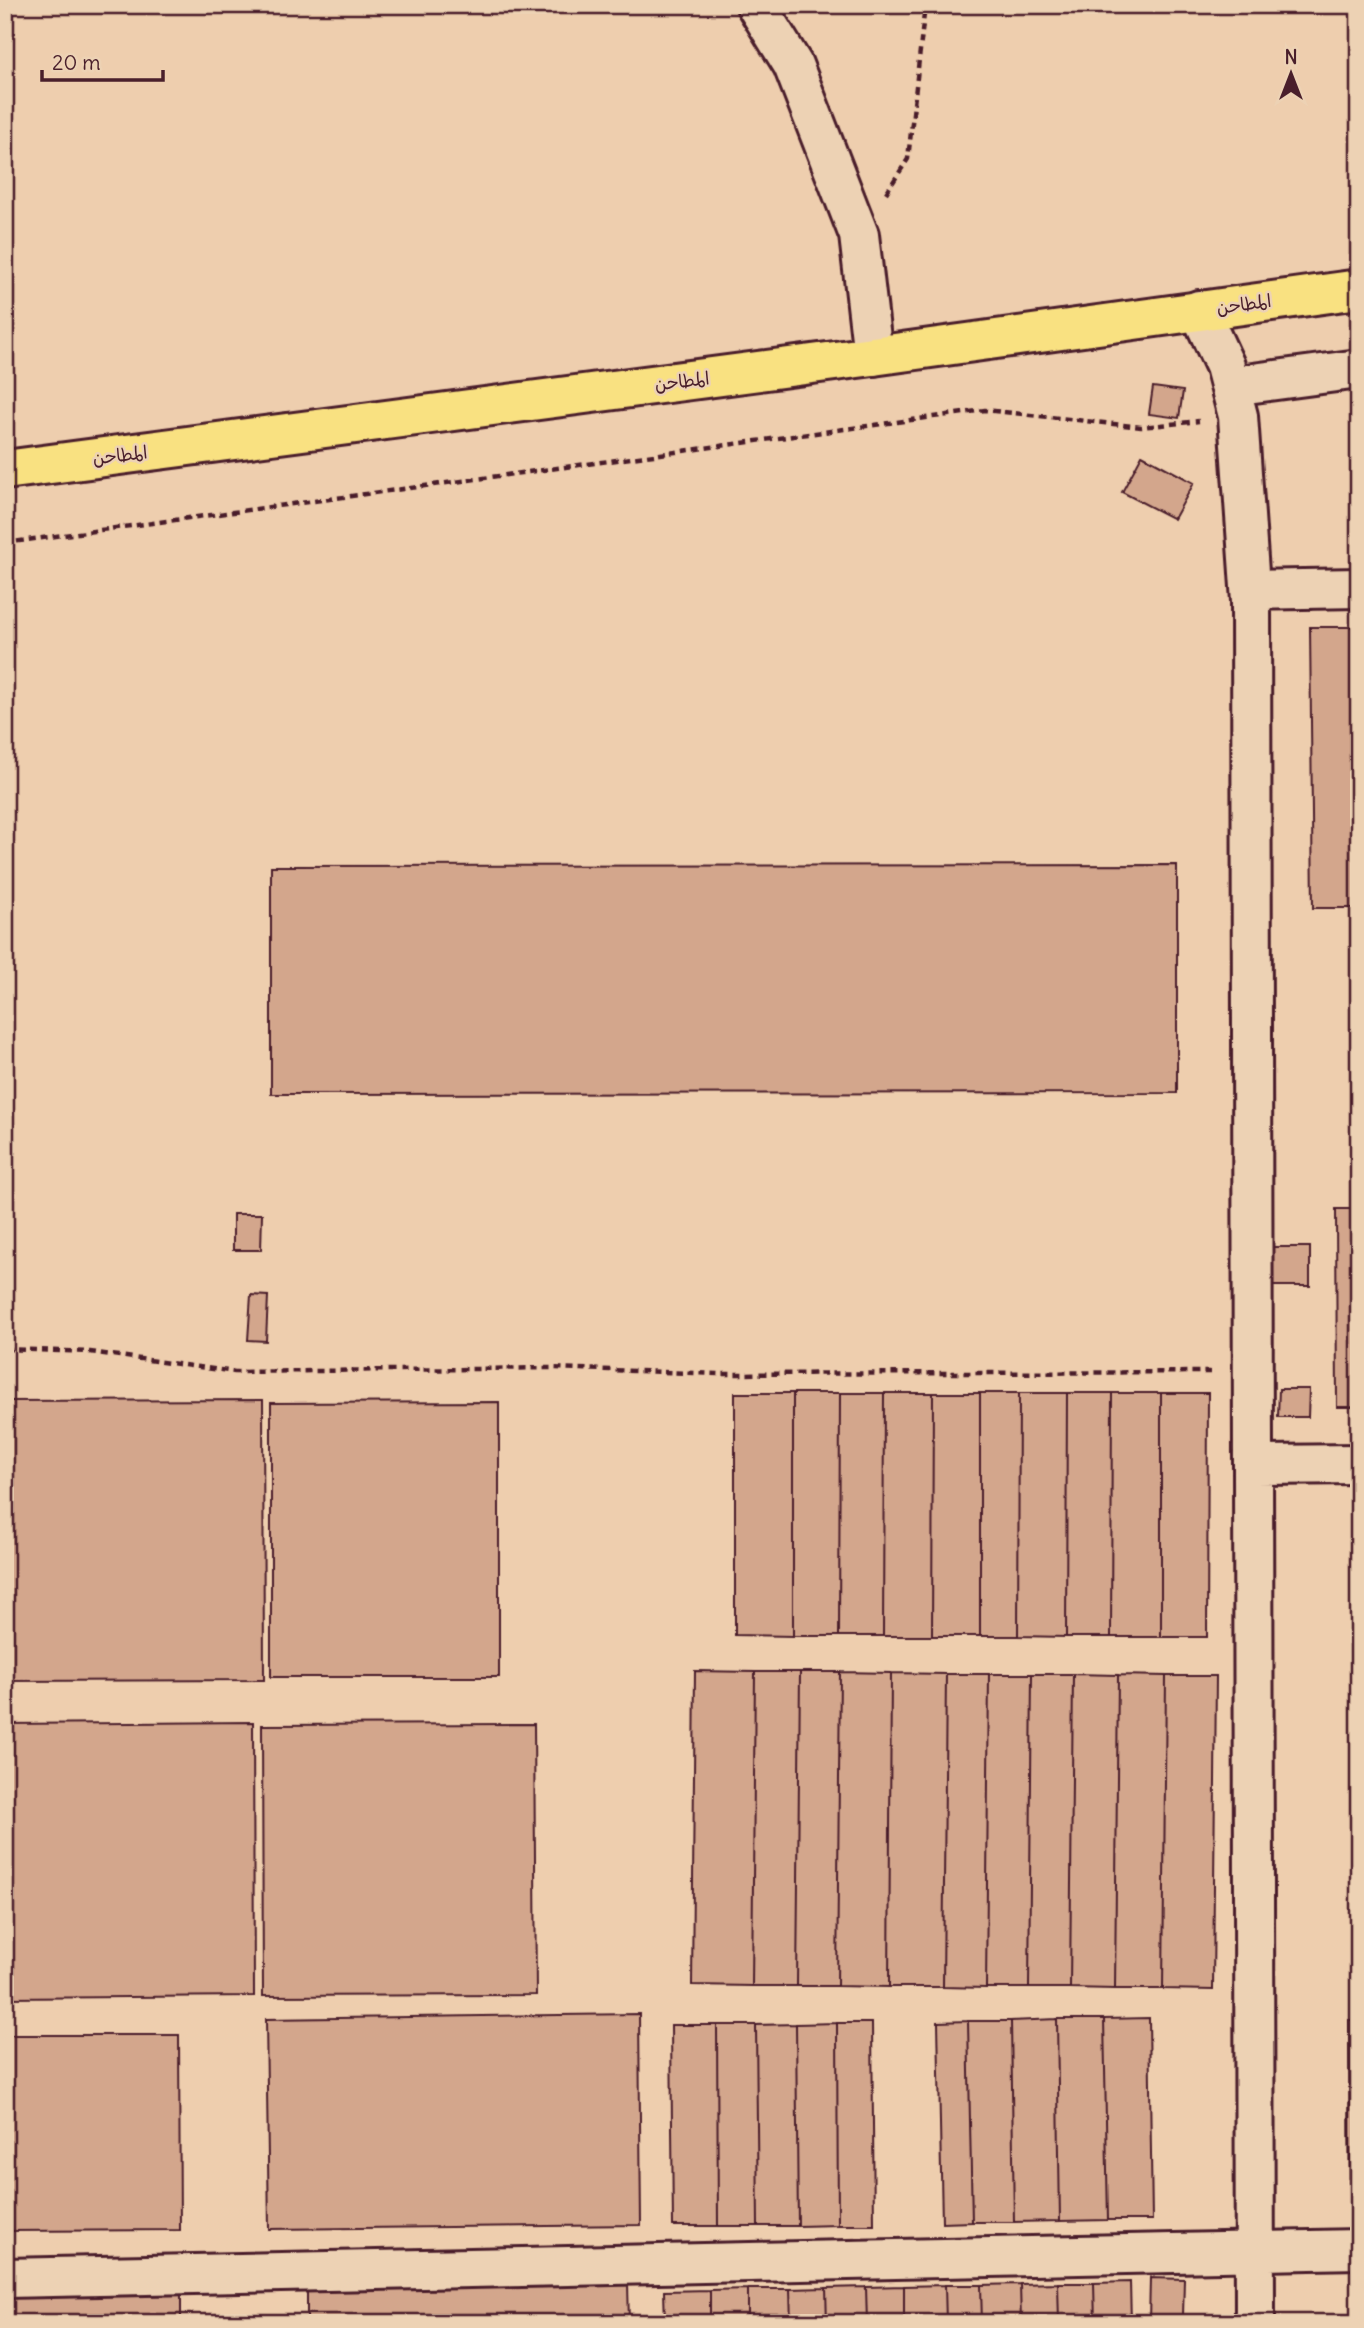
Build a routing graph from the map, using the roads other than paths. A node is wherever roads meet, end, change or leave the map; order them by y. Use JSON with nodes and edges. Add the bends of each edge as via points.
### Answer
{"nodes":[{"id":1,"x":756,"y":5,"type":"edge"},
{"id":2,"x":1359,"y":289,"type":"edge"},
{"id":3,"x":1199,"y":310,"type":"junction"},
{"id":4,"x":873,"y":356,"type":"junction"},
{"id":5,"x":1359,"y":369,"type":"edge"},
{"id":6,"x":1234,"y":401,"type":"junction"},
{"id":7,"x":5,"y":470,"type":"edge"},
{"id":8,"x":1359,"y":588,"type":"edge"},
{"id":9,"x":1251,"y":590,"type":"junction"},
{"id":10,"x":1359,"y":1464,"type":"edge"},
{"id":11,"x":1255,"y":1465,"type":"junction"},
{"id":12,"x":1359,"y":2249,"type":"edge"},
{"id":13,"x":1253,"y":2250,"type":"junction"},
{"id":14,"x":5,"y":2278,"type":"edge"},
{"id":15,"x":1255,"y":2323,"type":"edge"}],
"edges":[{"from":1,"to":4,"type":"street","via":[[793,65],[859,235]]},
{"from":2,"to":3,"type":"main road","name":"المطاحن"},
{"from":3,"to":4,"type":"main road","name":"المطاحن"},
{"from":3,"to":6,"type":"street","via":[[1225,366]]},
{"from":4,"to":7,"type":"main road","name":"المطاحن"},
{"from":5,"to":6,"type":"street"},
{"from":6,"to":9,"type":"street"},
{"from":8,"to":9,"type":"street"},
{"from":9,"to":11,"type":"street"},
{"from":10,"to":11,"type":"street"},
{"from":11,"to":13,"type":"street"},
{"from":12,"to":13,"type":"street"},
{"from":13,"to":14,"type":"street"},
{"from":13,"to":15,"type":"street"}]}
